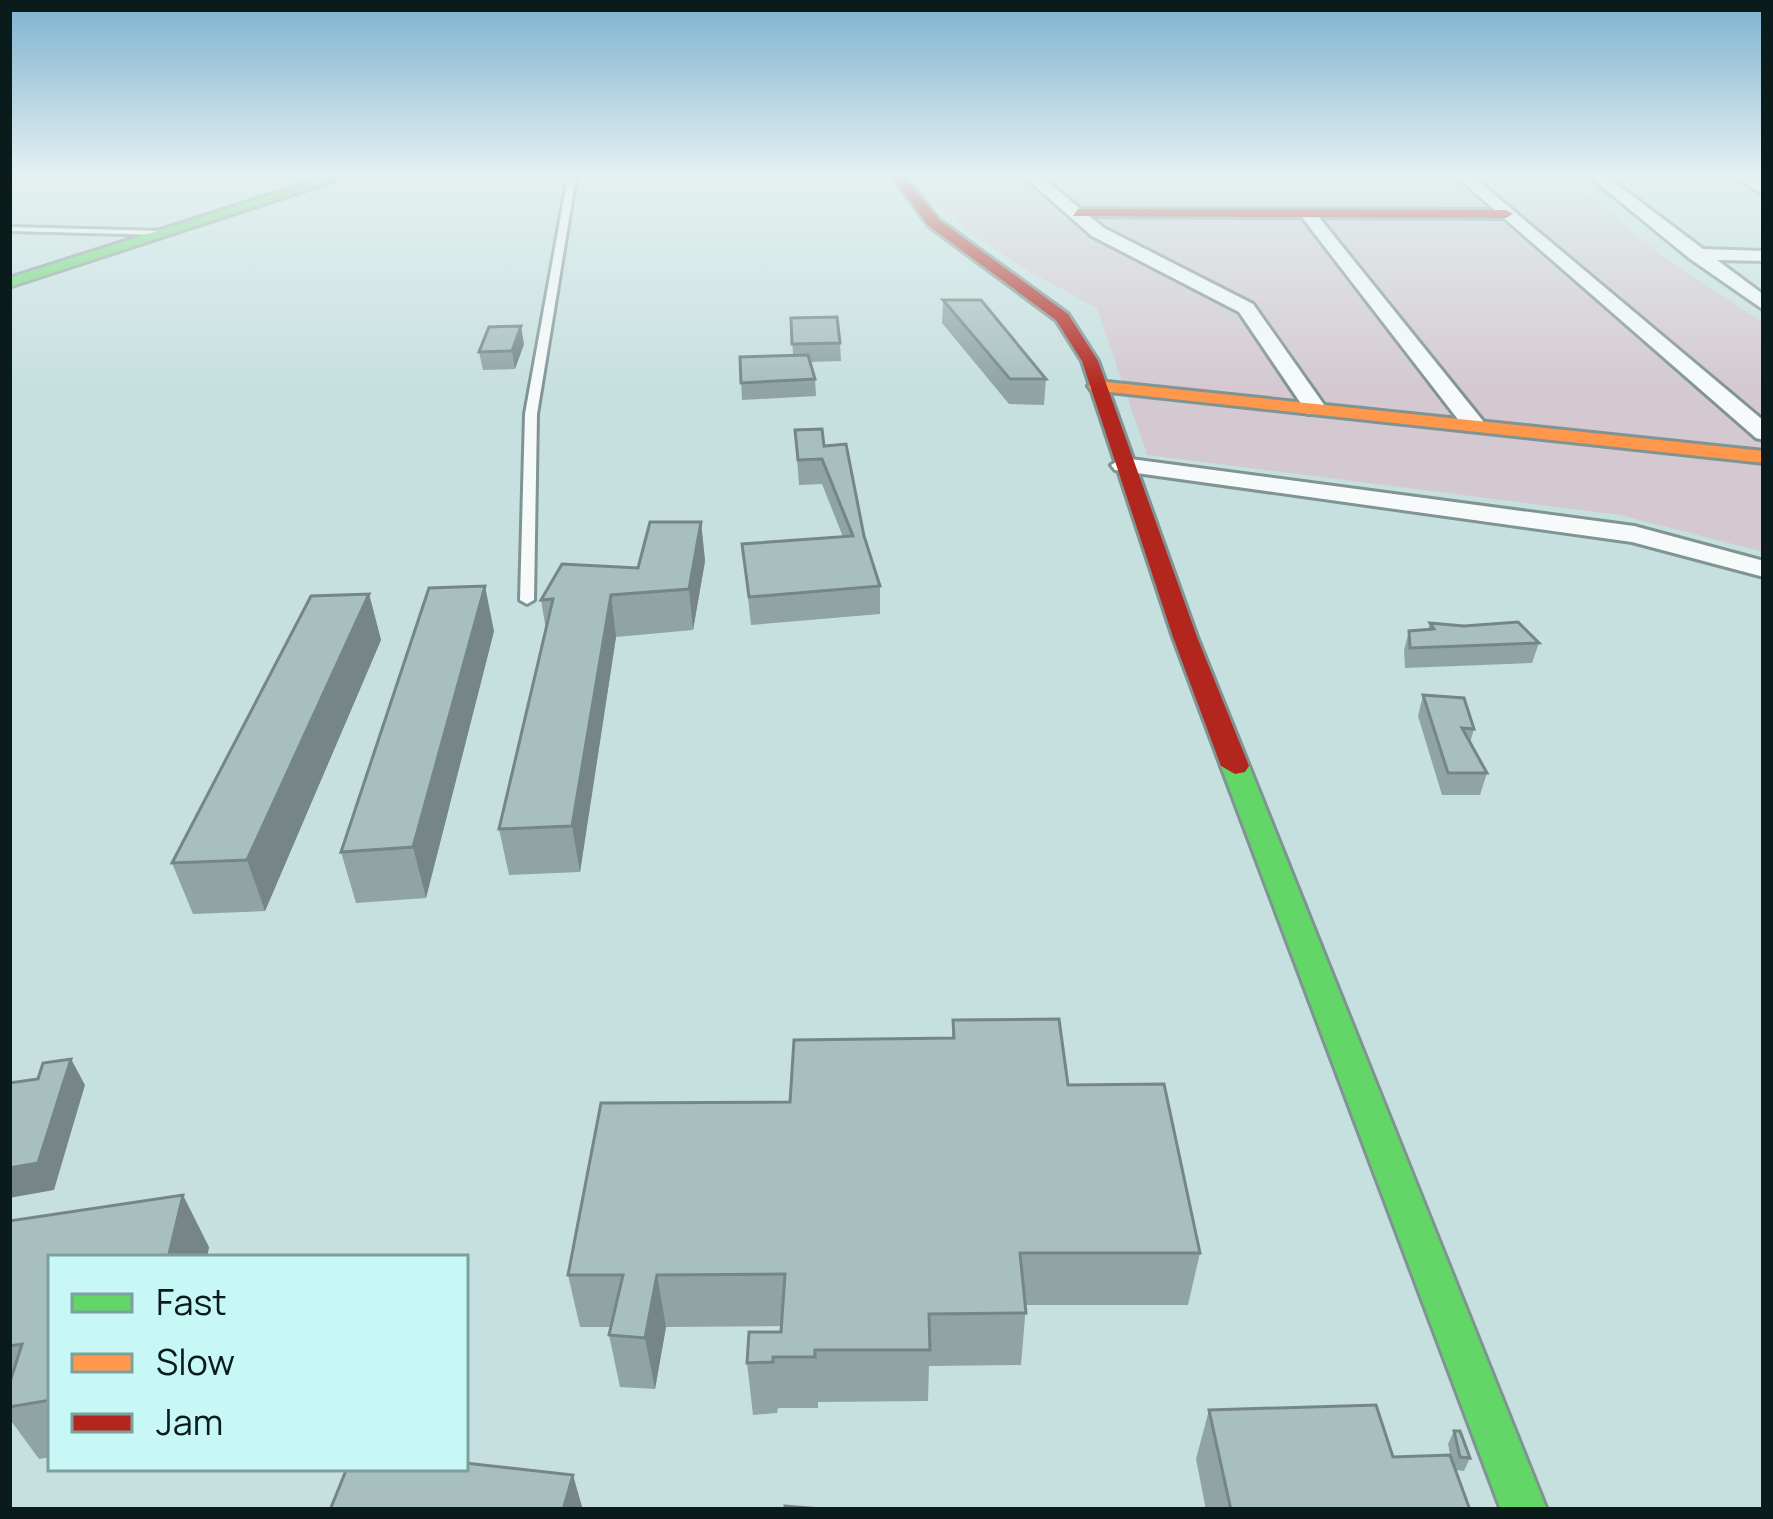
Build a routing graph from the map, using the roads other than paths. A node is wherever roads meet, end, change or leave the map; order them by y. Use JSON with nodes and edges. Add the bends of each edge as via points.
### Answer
{"nodes":[{"id":1,"x":122,"y":247,"type":"edge"},
{"id":2,"x":560,"y":247,"type":"edge"},
{"id":3,"x":967,"y":247,"type":"edge"},
{"id":4,"x":1127,"y":247,"type":"edge"},
{"id":5,"x":1334,"y":247,"type":"edge"},
{"id":6,"x":1545,"y":247,"type":"edge"},
{"id":7,"x":1686,"y":247,"type":"edge"},
{"id":8,"x":1695,"y":254,"type":"junction"},
{"id":9,"x":1764,"y":256,"type":"edge"},
{"id":10,"x":9,"y":283,"type":"edge"},
{"id":11,"x":1764,"y":304,"type":"edge"},
{"id":12,"x":1097,"y":386,"type":"junction"},
{"id":13,"x":1316,"y":410,"type":"junction"},
{"id":14,"x":1474,"y":426,"type":"junction"},
{"id":15,"x":1764,"y":433,"type":"edge"},
{"id":16,"x":1764,"y":457,"type":"edge"},
{"id":17,"x":1123,"y":465,"type":"junction"},
{"id":18,"x":1764,"y":569,"type":"edge"},
{"id":19,"x":527,"y":600,"type":"dead end"},
{"id":20,"x":1524,"y":1510,"type":"edge"}],
"edges":[{"from":1,"to":10,"type":"street"},
{"from":2,"to":19,"type":"lane","via":[[531,414]]},
{"from":3,"to":12,"type":"street","via":[[1062,317]]},
{"from":4,"to":13,"type":"street","via":[[1246,308]]},
{"from":5,"to":14,"type":"street"},
{"from":6,"to":15,"type":"street"},
{"from":7,"to":8,"type":"street"},
{"from":8,"to":9,"type":"street"},
{"from":8,"to":11,"type":"street"},
{"from":12,"to":13,"type":"street"},
{"from":12,"to":17,"type":"street"},
{"from":13,"to":14,"type":"street"},
{"from":14,"to":16,"type":"street"},
{"from":17,"to":18,"type":"street","via":[[1634,534]]},
{"from":17,"to":20,"type":"street"}]}
